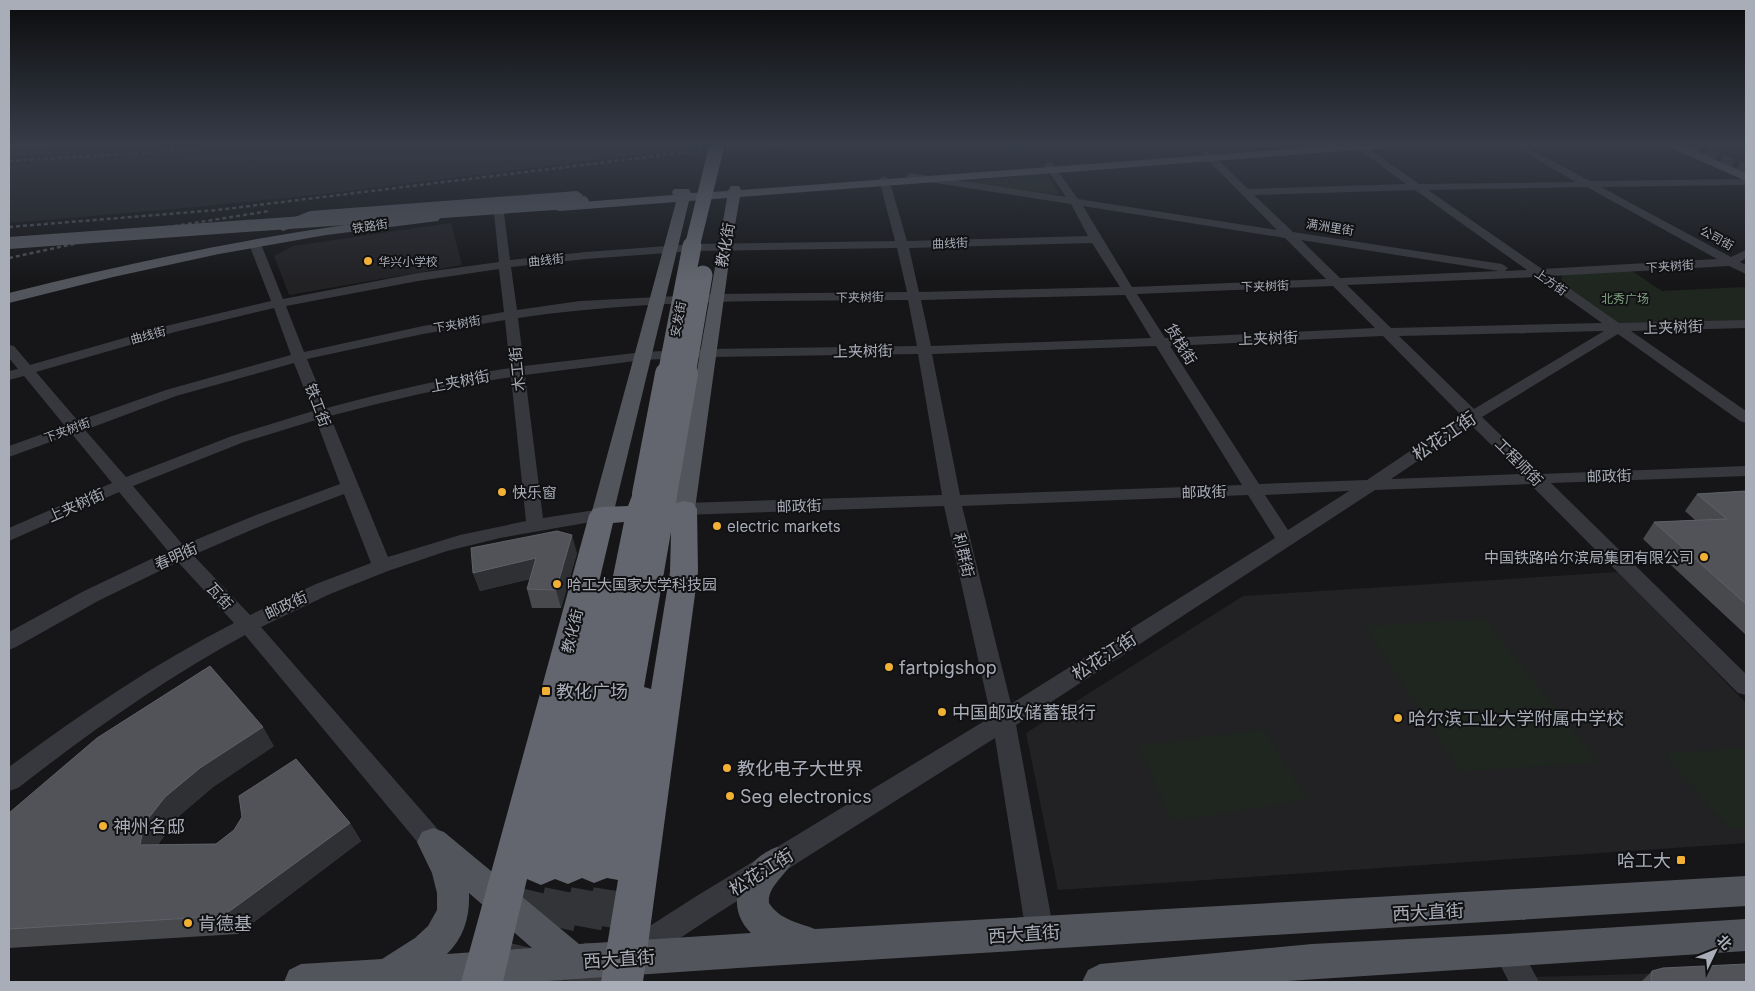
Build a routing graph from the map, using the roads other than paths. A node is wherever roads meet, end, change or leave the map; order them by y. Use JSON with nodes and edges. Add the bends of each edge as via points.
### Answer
{"nodes":[{"id":1,"x":705,"y":191,"type":"edge"},
{"id":2,"x":720,"y":191,"type":"edge"},
{"id":3,"x":745,"y":191,"type":"edge"},
{"id":4,"x":888,"y":191,"type":"edge"},
{"id":5,"x":1007,"y":191,"type":"edge"},
{"id":6,"x":1068,"y":191,"type":"edge"},
{"id":7,"x":1272,"y":191,"type":"edge"},
{"id":8,"x":1422,"y":191,"type":"edge"},
{"id":9,"x":1602,"y":191,"type":"edge"},
{"id":10,"x":735,"y":192,"type":"junction"},
{"id":11,"x":1246,"y":192,"type":"joint"},
{"id":12,"x":684,"y":194,"type":"junction"},
{"id":13,"x":1075,"y":202,"type":"junction"},
{"id":14,"x":499,"y":213,"type":"dead end"},
{"id":15,"x":1290,"y":235,"type":"junction"},
{"id":16,"x":1096,"y":239,"type":"junction"},
{"id":17,"x":9,"y":242,"type":"edge"},
{"id":18,"x":255,"y":244,"type":"junction"},
{"id":19,"x":903,"y":245,"type":"junction"},
{"id":20,"x":724,"y":248,"type":"junction"},
{"id":21,"x":671,"y":249,"type":"junction"},
{"id":22,"x":1746,"y":254,"type":"edge"},
{"id":23,"x":505,"y":265,"type":"junction"},
{"id":24,"x":1741,"y":266,"type":"edge"},
{"id":25,"x":1540,"y":273,"type":"junction"},
{"id":26,"x":1337,"y":283,"type":"junction"},
{"id":27,"x":1128,"y":291,"type":"junction"},
{"id":28,"x":914,"y":296,"type":"junction"},
{"id":29,"x":9,"y":298,"type":"edge"},
{"id":30,"x":716,"y":298,"type":"junction"},
{"id":31,"x":657,"y":300,"type":"junction"},
{"id":32,"x":278,"y":302,"type":"junction"},
{"id":33,"x":511,"y":315,"type":"junction"},
{"id":34,"x":1746,"y":324,"type":"edge"},
{"id":35,"x":1618,"y":328,"type":"junction"},
{"id":36,"x":1388,"y":332,"type":"junction"},
{"id":37,"x":1161,"y":342,"type":"junction"},
{"id":38,"x":9,"y":349,"type":"edge"},
{"id":39,"x":926,"y":350,"type":"junction"},
{"id":40,"x":708,"y":354,"type":"junction"},
{"id":41,"x":643,"y":356,"type":"junction"},
{"id":42,"x":299,"y":357,"type":"junction"},
{"id":43,"x":517,"y":371,"type":"junction"},
{"id":44,"x":18,"y":373,"type":"edge"},
{"id":45,"x":321,"y":414,"type":"junction"},
{"id":46,"x":1473,"y":416,"type":"junction"},
{"id":47,"x":1746,"y":418,"type":"edge"},
{"id":48,"x":74,"y":427,"type":"junction"},
{"id":49,"x":9,"y":452,"type":"edge"},
{"id":50,"x":1746,"y":471,"type":"edge"},
{"id":51,"x":1536,"y":479,"type":"junction"},
{"id":52,"x":123,"y":484,"type":"junction"},
{"id":53,"x":1373,"y":484,"type":"junction"},
{"id":54,"x":350,"y":486,"type":"junction"},
{"id":55,"x":1254,"y":491,"type":"junction"},
{"id":56,"x":952,"y":501,"type":"junction"},
{"id":57,"x":646,"y":507,"type":"junction"},
{"id":58,"x":535,"y":525,"type":"junction"},
{"id":59,"x":9,"y":535,"type":"edge"},
{"id":60,"x":1285,"y":540,"type":"junction"},
{"id":61,"x":180,"y":553,"type":"junction"},
{"id":62,"x":381,"y":565,"type":"junction"},
{"id":63,"x":247,"y":624,"type":"junction"},
{"id":64,"x":9,"y":642,"type":"edge"},
{"id":65,"x":1746,"y":687,"type":"edge"},
{"id":66,"x":1003,"y":721,"type":"junction"},
{"id":67,"x":9,"y":782,"type":"edge"},
{"id":68,"x":433,"y":842,"type":"junction"},
{"id":69,"x":777,"y":861,"type":"junction"},
{"id":70,"x":1746,"y":891,"type":"edge"},
{"id":71,"x":502,"y":902,"type":"junction"},
{"id":72,"x":1040,"y":933,"type":"junction"},
{"id":73,"x":1746,"y":935,"type":"edge"},
{"id":74,"x":850,"y":945,"type":"junction"},
{"id":75,"x":1507,"y":951,"type":"junction"},
{"id":76,"x":624,"y":970,"type":"edge"},
{"id":77,"x":581,"y":972,"type":"edge"},
{"id":78,"x":484,"y":976,"type":"edge"},
{"id":79,"x":385,"y":978,"type":"junction"},
{"id":80,"x":301,"y":982,"type":"edge"},
{"id":81,"x":1100,"y":982,"type":"edge"},
{"id":82,"x":1525,"y":982,"type":"edge"}],
"edges":[{"from":1,"to":57,"type":"highway","name":"安发街","bridge":true,"via":[[695,230]]},
{"from":2,"to":57,"type":"highway","name":"安发街","bridge":true},
{"from":3,"to":10,"type":"main road","name":"铁路街"},
{"from":4,"to":19,"type":"street","name":"利群街"},
{"from":5,"to":13,"type":"street","name":"满洲里街"},
{"from":6,"to":13,"type":"street","name":"货栈街"},
{"from":7,"to":11,"type":"street"},
{"from":8,"to":25,"type":"street","name":"上方街"},
{"from":9,"to":24,"type":"street","name":"公司街"},
{"from":10,"to":12,"type":"main road","name":"铁路街"},
{"from":10,"to":20,"type":"main road","name":"教化街"},
{"from":11,"to":15,"type":"street","name":"工程师街"},
{"from":12,"to":17,"type":"main road","bridge":true},
{"from":12,"to":18,"type":"main road","name":"铁路街","via":[[422,219]]},
{"from":12,"to":18,"type":"main road","name":"铁路街","via":[[618,192],[310,215]]},
{"from":12,"to":21,"type":"main road","name":"教化街"},
{"from":13,"to":15,"type":"street","name":"满洲里街"},
{"from":13,"to":16,"type":"street","name":"货栈街"},
{"from":14,"to":23,"type":"street","name":"木工街"},
{"from":15,"to":25,"type":"street","name":"满洲里街"},
{"from":15,"to":26,"type":"street","name":"工程师街"},
{"from":16,"to":19,"type":"street","name":"曲线街"},
{"from":16,"to":27,"type":"street","name":"货栈街"},
{"from":18,"to":29,"type":"main road","name":"铁路街"},
{"from":18,"to":32,"type":"street","name":"铁工街"},
{"from":19,"to":20,"type":"street","name":"曲线街"},
{"from":19,"to":28,"type":"street","name":"利群街"},
{"from":20,"to":21,"type":"street","name":"曲线街"},
{"from":20,"to":30,"type":"main road","name":"教化街"},
{"from":21,"to":23,"type":"street","name":"曲线街"},
{"from":21,"to":31,"type":"main road","name":"教化街"},
{"from":22,"to":24,"type":"street"},
{"from":23,"to":32,"type":"street","name":"曲线街"},
{"from":23,"to":33,"type":"street","name":"木工街"},
{"from":24,"to":25,"type":"street","name":"下夹树街"},
{"from":25,"to":26,"type":"street","name":"下夹树街"},
{"from":25,"to":35,"type":"street","name":"上方街"},
{"from":26,"to":27,"type":"street","name":"下夹树街"},
{"from":26,"to":36,"type":"street","name":"工程师街"},
{"from":27,"to":28,"type":"street","name":"下夹树街"},
{"from":27,"to":37,"type":"street","name":"货栈街"},
{"from":28,"to":30,"type":"street","name":"下夹树街"},
{"from":28,"to":39,"type":"street","name":"利群街"},
{"from":30,"to":31,"type":"street","name":"下夹树街"},
{"from":30,"to":40,"type":"main road","name":"教化街"},
{"from":31,"to":33,"type":"street","name":"下夹树街","via":[[580,305]]},
{"from":31,"to":41,"type":"main road","name":"教化街"},
{"from":32,"to":42,"type":"street","name":"铁工街"},
{"from":32,"to":44,"type":"street","name":"曲线街"},
{"from":33,"to":42,"type":"street","name":"下夹树街"},
{"from":33,"to":43,"type":"street","name":"木工街"},
{"from":34,"to":35,"type":"street","name":"上夹树街"},
{"from":35,"to":36,"type":"street","name":"上夹树街"},
{"from":35,"to":46,"type":"street","name":"松花江街"},
{"from":35,"to":47,"type":"street","name":"上方街"},
{"from":36,"to":37,"type":"street","name":"上夹树街"},
{"from":36,"to":46,"type":"street","name":"工程师街"},
{"from":37,"to":39,"type":"street","name":"上夹树街"},
{"from":37,"to":55,"type":"street","name":"货栈街"},
{"from":38,"to":44,"type":"street","name":"瓦街"},
{"from":39,"to":40,"type":"street","name":"上夹树街"},
{"from":39,"to":56,"type":"street","name":"利群街"},
{"from":40,"to":41,"type":"street","name":"上夹树街"},
{"from":40,"to":57,"type":"main road","name":"教化街"},
{"from":41,"to":43,"type":"street","name":"上夹树街"},
{"from":41,"to":57,"type":"main road","name":"教化街"},
{"from":42,"to":45,"type":"street","name":"铁工街"},
{"from":42,"to":48,"type":"street","name":"下夹树街","via":[[171,393]]},
{"from":43,"to":45,"type":"street","name":"上夹树街","via":[[389,396]]},
{"from":43,"to":58,"type":"street","name":"木工街"},
{"from":44,"to":48,"type":"street","name":"瓦街"},
{"from":45,"to":52,"type":"street","name":"上夹树街","via":[[238,439]]},
{"from":45,"to":54,"type":"street","name":"铁工街"},
{"from":46,"to":51,"type":"street","name":"工程师街"},
{"from":46,"to":53,"type":"street","name":"松花江街"},
{"from":48,"to":49,"type":"street","name":"下夹树街"},
{"from":48,"to":52,"type":"street","name":"瓦街"},
{"from":50,"to":51,"type":"street","name":"邮政街"},
{"from":51,"to":53,"type":"street","name":"邮政街"},
{"from":51,"to":65,"type":"street","name":"工程师街"},
{"from":52,"to":59,"type":"street","name":"上夹树街"},
{"from":52,"to":61,"type":"street","name":"瓦街"},
{"from":53,"to":55,"type":"street","name":"邮政街"},
{"from":53,"to":60,"type":"street","name":"松花江街"},
{"from":54,"to":61,"type":"street","name":"春明街"},
{"from":54,"to":62,"type":"street","name":"铁工街"},
{"from":55,"to":56,"type":"street","name":"邮政街"},
{"from":55,"to":60,"type":"street","name":"货栈街"},
{"from":56,"to":57,"type":"street","name":"邮政街"},
{"from":56,"to":66,"type":"street","name":"利群街"},
{"from":57,"to":57,"type":"highway","name":"教化街","via":[[579,866]]},
{"from":57,"to":58,"type":"street","name":"邮政街"},
{"from":57,"to":71,"type":"highway","name":"教化街"},
{"from":57,"to":76,"type":"highway","name":"教化街","via":[[684,572]]},
{"from":58,"to":62,"type":"street","name":"邮政街","via":[[441,546]]},
{"from":60,"to":66,"type":"street","name":"松花江街"},
{"from":61,"to":63,"type":"street","name":"瓦街"},
{"from":61,"to":64,"type":"street","name":"春明街","via":[[107,587]]},
{"from":62,"to":63,"type":"street","name":"邮政街","via":[[329,585]]},
{"from":63,"to":67,"type":"street","name":"邮政街","via":[[110,705]]},
{"from":63,"to":68,"type":"street","name":"瓦街"},
{"from":66,"to":69,"type":"street","name":"松花江街"},
{"from":66,"to":72,"type":"street","name":"利群街"},
{"from":68,"to":71,"type":"main road"},
{"from":68,"to":79,"type":"main road","via":[[454,891],[453,914],[441,937],[430,948]]},
{"from":69,"to":74,"type":"main road","via":[[762,876],[754,891],[752,901],[764,922],[775,932],[796,941]]},
{"from":69,"to":76,"type":"street","name":"松花江街"},
{"from":70,"to":72,"type":"main road","name":"西大直街"},
{"from":71,"to":77,"type":"main road"},
{"from":71,"to":78,"type":"highway","name":"教化街"},
{"from":72,"to":74,"type":"main road","name":"西大直街"},
{"from":73,"to":75,"type":"main road"},
{"from":74,"to":76,"type":"main road","name":"西大直街"},
{"from":75,"to":81,"type":"main road","via":[[1312,961]]},
{"from":75,"to":82,"type":"street"},
{"from":76,"to":77,"type":"main road","name":"西大直街"},
{"from":77,"to":78,"type":"main road","name":"西大直街"},
{"from":78,"to":79,"type":"main road","name":"西大直街"},
{"from":79,"to":80,"type":"main road","name":"西大直街"}]}
